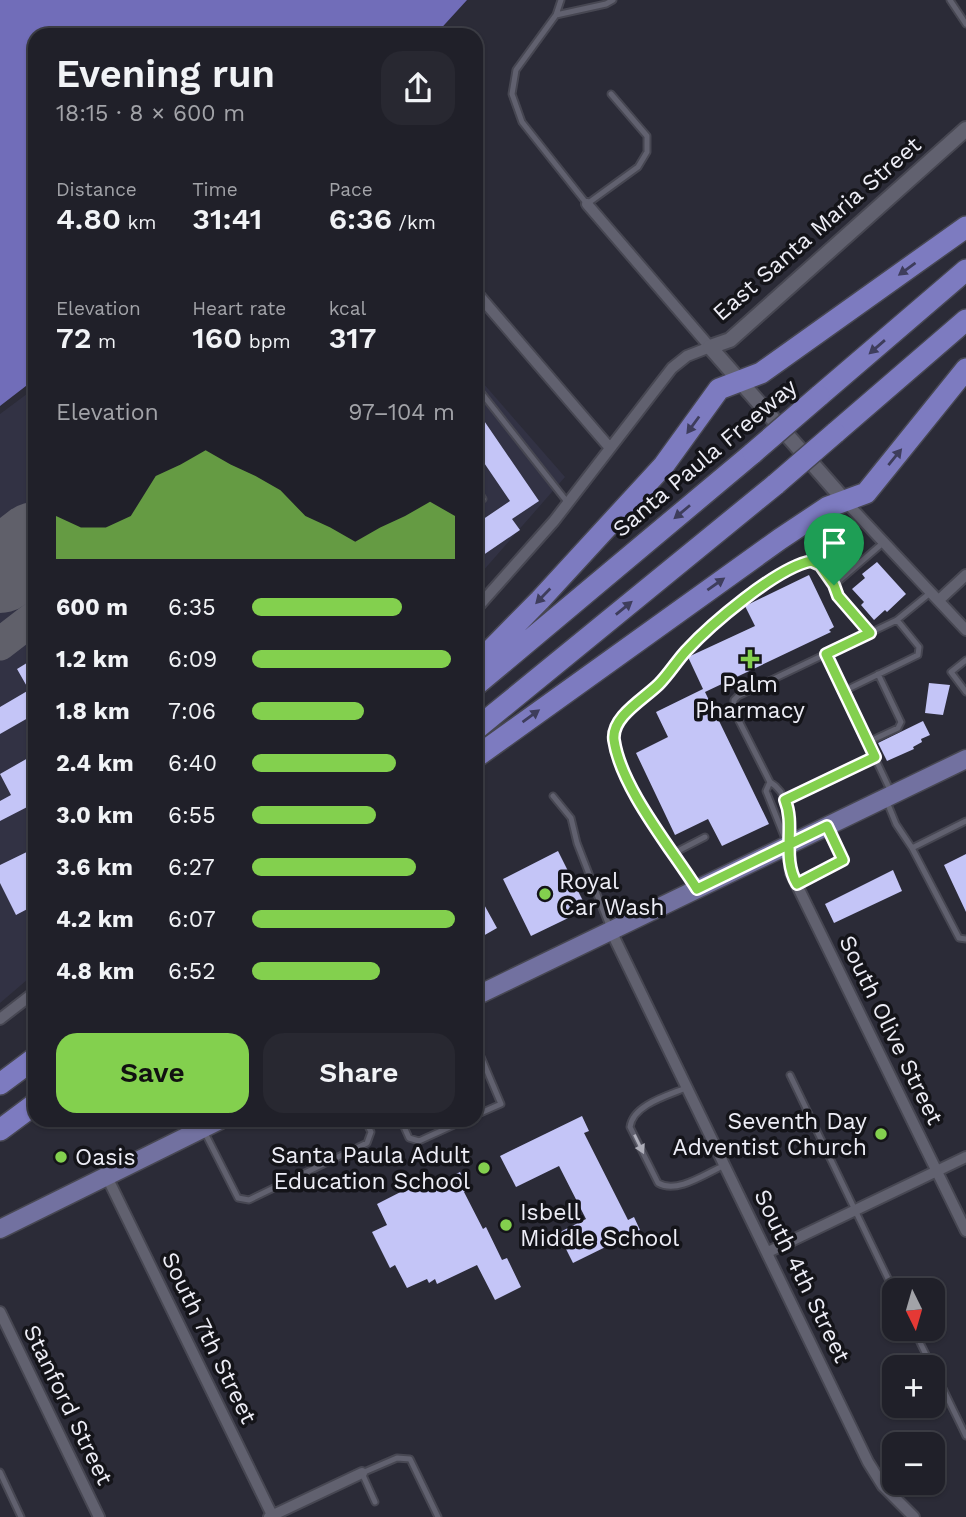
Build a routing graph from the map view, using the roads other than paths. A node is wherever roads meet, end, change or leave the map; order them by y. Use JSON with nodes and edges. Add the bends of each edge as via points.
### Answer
{"nodes":[{"id":1,"x":561,"y":0,"type":"edge"},
{"id":2,"x":613,"y":0,"type":"edge"},
{"id":3,"x":950,"y":0,"type":"edge"},
{"id":4,"x":556,"y":15,"type":"junction"},
{"id":5,"x":966,"y":24,"type":"edge"},
{"id":6,"x":611,"y":94,"type":"dead end"},
{"id":7,"x":966,"y":129,"type":"edge"},
{"id":8,"x":587,"y":204,"type":"junction"},
{"id":9,"x":966,"y":227,"type":"edge"},
{"id":10,"x":966,"y":270,"type":"edge"},
{"id":11,"x":483,"y":300,"type":"edge"},
{"id":12,"x":966,"y":320,"type":"edge"},
{"id":13,"x":710,"y":347,"type":"junction"},
{"id":14,"x":966,"y":369,"type":"edge"},
{"id":15,"x":742,"y":382,"type":"junction"},
{"id":16,"x":483,"y":395,"type":"edge"},
{"id":17,"x":610,"y":448,"type":"junction"},
{"id":18,"x":845,"y":501,"type":"junction"},
{"id":19,"x":568,"y":503,"type":"junction"},
{"id":20,"x":884,"y":542,"type":"junction"},
{"id":21,"x":966,"y":575,"type":"edge"},
{"id":22,"x":834,"y":585,"type":"junction"},
{"id":23,"x":935,"y":596,"type":"junction"},
{"id":24,"x":483,"y":598,"type":"edge"},
{"id":25,"x":897,"y":620,"type":"junction"},
{"id":26,"x":966,"y":630,"type":"edge"},
{"id":27,"x":870,"y":633,"type":"junction"},
{"id":28,"x":826,"y":654,"type":"junction"},
{"id":29,"x":483,"y":658,"type":"edge"},
{"id":30,"x":966,"y":660,"type":"edge"},
{"id":31,"x":878,"y":674,"type":"junction"},
{"id":32,"x":483,"y":679,"type":"edge"},
{"id":33,"x":844,"y":691,"type":"junction"},
{"id":34,"x":966,"y":692,"type":"edge"},
{"id":35,"x":483,"y":723,"type":"edge"},
{"id":36,"x":868,"y":742,"type":"junction"},
{"id":37,"x":483,"y":752,"type":"edge"},
{"id":38,"x":875,"y":757,"type":"junction"},
{"id":39,"x":966,"y":759,"type":"edge"},
{"id":40,"x":770,"y":782,"type":"junction"},
{"id":41,"x":553,"y":796,"type":"dead end"},
{"id":42,"x":889,"y":796,"type":"junction"},
{"id":43,"x":785,"y":800,"type":"junction"},
{"id":44,"x":966,"y":821,"type":"edge"},
{"id":45,"x":827,"y":826,"type":"junction"},
{"id":46,"x":705,"y":837,"type":"dead end"},
{"id":47,"x":788,"y":845,"type":"junction"},
{"id":48,"x":912,"y":848,"type":"junction"},
{"id":49,"x":674,"y":853,"type":"junction"},
{"id":50,"x":797,"y":884,"type":"junction"},
{"id":51,"x":697,"y":889,"type":"junction"},
{"id":52,"x":611,"y":931,"type":"junction"},
{"id":53,"x":966,"y":939,"type":"edge"},
{"id":54,"x":483,"y":993,"type":"edge"},
{"id":55,"x":28,"y":997,"type":"edge"},
{"id":56,"x":0,"y":1019,"type":"edge"},
{"id":57,"x":28,"y":1063,"type":"edge"},
{"id":58,"x":483,"y":1068,"type":"edge"},
{"id":59,"x":790,"y":1075,"type":"dead end"},
{"id":60,"x":0,"y":1084,"type":"edge"},
{"id":61,"x":688,"y":1087,"type":"junction"},
{"id":62,"x":28,"y":1109,"type":"edge"},
{"id":63,"x":483,"y":1112,"type":"edge"},
{"id":64,"x":368,"y":1127,"type":"edge"},
{"id":65,"x":404,"y":1127,"type":"edge"},
{"id":66,"x":450,"y":1127,"type":"edge"},
{"id":67,"x":203,"y":1128,"type":"joint"},
{"id":68,"x":0,"y":1130,"type":"edge"},
{"id":69,"x":966,"y":1157,"type":"edge"},
{"id":70,"x":725,"y":1165,"type":"junction"},
{"id":71,"x":936,"y":1171,"type":"junction"},
{"id":72,"x":107,"y":1177,"type":"junction"},
{"id":73,"x":855,"y":1211,"type":"junction"},
{"id":74,"x":0,"y":1229,"type":"edge"},
{"id":75,"x":966,"y":1231,"type":"edge"},
{"id":76,"x":768,"y":1252,"type":"junction"},
{"id":77,"x":888,"y":1278,"type":"edge"},
{"id":78,"x":0,"y":1312,"type":"edge"},
{"id":79,"x":945,"y":1392,"type":"edge"},
{"id":80,"x":966,"y":1436,"type":"edge"},
{"id":81,"x":0,"y":1472,"type":"edge"},
{"id":82,"x":362,"y":1473,"type":"junction"},
{"id":83,"x":375,"y":1502,"type":"dead end"},
{"id":84,"x":272,"y":1516,"type":"edge"},
{"id":85,"x":21,"y":1517,"type":"edge"},
{"id":86,"x":99,"y":1517,"type":"edge"},
{"id":87,"x":438,"y":1517,"type":"edge"},
{"id":88,"x":915,"y":1517,"type":"edge"}],
"edges":[{"from":1,"to":4,"type":"lane"},
{"from":2,"to":4,"type":"lane"},
{"from":3,"to":5,"type":"lane"},
{"from":4,"to":8,"type":"lane","via":[[516,71],[512,94],[522,122]]},
{"from":6,"to":8,"type":"lane","via":[[647,136],[647,152],[638,167]]},
{"from":7,"to":13,"type":"street","name":"East Santa Maria Street","via":[[730,340]]},
{"from":8,"to":13,"type":"street"},
{"from":9,"to":15,"type":"highway","one_way":true},
{"from":10,"to":32,"type":"highway","name":"Santa Paula Freeway","one_way":true,"bridge":true},
{"from":11,"to":17,"type":"street"},
{"from":35,"to":12,"type":"highway","one_way":true,"bridge":true,"via":[[776,484]]},
{"from":13,"to":15,"type":"street"},
{"from":13,"to":17,"type":"street","name":"East Santa Maria Street","via":[[672,368]]},
{"from":18,"to":14,"type":"highway","one_way":true,"via":[[866,493]]},
{"from":15,"to":18,"type":"street"},
{"from":15,"to":29,"type":"highway","one_way":true,"via":[[719,389],[664,466]]},
{"from":16,"to":19,"type":"lane"},
{"from":17,"to":19,"type":"street","name":"East Santa Maria Street"},
{"from":18,"to":20,"type":"street"},
{"from":37,"to":18,"type":"highway","one_way":true,"via":[[769,547],[828,507]]},
{"from":19,"to":24,"type":"street","name":"East Santa Maria Street"},
{"from":20,"to":22,"type":"lane"},
{"from":20,"to":23,"type":"street"},
{"from":21,"to":23,"type":"street"},
{"from":22,"to":27,"type":"lane"},
{"from":22,"to":49,"type":"lane","via":[[820,565],[811,561],[770,581],[713,626],[616,724],[614,740],[631,788]]},
{"from":23,"to":25,"type":"lane"},
{"from":23,"to":26,"type":"street"},
{"from":25,"to":27,"type":"lane"},
{"from":25,"to":31,"type":"lane","via":[[920,650]]},
{"from":27,"to":28,"type":"lane"},
{"from":28,"to":33,"type":"lane"},
{"from":28,"to":40,"type":"lane","via":[[734,700],[734,711]]},
{"from":30,"to":34,"type":"lane","via":[[951,672]]},
{"from":31,"to":33,"type":"lane"},
{"from":31,"to":36,"type":"lane","via":[[901,722],[898,728]]},
{"from":33,"to":36,"type":"lane"},
{"from":36,"to":38,"type":"lane"},
{"from":38,"to":42,"type":"lane"},
{"from":38,"to":43,"type":"lane"},
{"from":39,"to":42,"type":"main road"},
{"from":40,"to":43,"type":"lane"},
{"from":40,"to":47,"type":"lane","via":[[766,791]]},
{"from":41,"to":52,"type":"lane","via":[[571,818]]},
{"from":42,"to":45,"type":"main road"},
{"from":42,"to":48,"type":"lane","via":[[896,824]]},
{"from":43,"to":47,"type":"lane"},
{"from":44,"to":48,"type":"lane"},
{"from":45,"to":47,"type":"main road"},
{"from":45,"to":50,"type":"lane","via":[[843,860]]},
{"from":46,"to":49,"type":"lane"},
{"from":47,"to":50,"type":"street","name":"South Olive Street"},
{"from":47,"to":51,"type":"main road"},
{"from":48,"to":53,"type":"lane","via":[[959,938]]},
{"from":49,"to":51,"type":"lane"},
{"from":50,"to":71,"type":"street","name":"South Olive Street"},
{"from":51,"to":52,"type":"main road"},
{"from":52,"to":54,"type":"main road"},
{"from":52,"to":61,"type":"street","name":"South 4th Street"},
{"from":55,"to":56,"type":"street"},
{"from":57,"to":60,"type":"highway"},
{"from":58,"to":63,"type":"lane","via":[[501,1104]]},
{"from":59,"to":73,"type":"lane"},
{"from":61,"to":70,"type":"street","name":"South 4th Street"},
{"from":61,"to":70,"type":"lane","one_way":true,"via":[[640,1109],[631,1127],[658,1183],[665,1187]]},
{"from":62,"to":68,"type":"highway"},
{"from":64,"to":67,"type":"lane","via":[[367,1143],[249,1200],[238,1198]]},
{"from":65,"to":66,"type":"lane","via":[[409,1138],[419,1141]]},
{"from":67,"to":72,"type":"main road"},
{"from":69,"to":71,"type":"street"},
{"from":70,"to":76,"type":"street","name":"South 4th Street"},
{"from":71,"to":73,"type":"street"},
{"from":71,"to":75,"type":"street","name":"South Olive Street"},
{"from":72,"to":74,"type":"main road"},
{"from":72,"to":84,"type":"street","name":"South 7th Street"},
{"from":73,"to":76,"type":"street"},
{"from":73,"to":77,"type":"lane"},
{"from":76,"to":88,"type":"street","name":"South 4th Street","via":[[875,1474]]},
{"from":78,"to":86,"type":"street","name":"Stanford Street"},
{"from":79,"to":80,"type":"lane"},
{"from":81,"to":85,"type":"lane"},
{"from":82,"to":83,"type":"lane"},
{"from":82,"to":84,"type":"street"},
{"from":82,"to":87,"type":"lane","via":[[397,1458],[410,1459]]}]}
